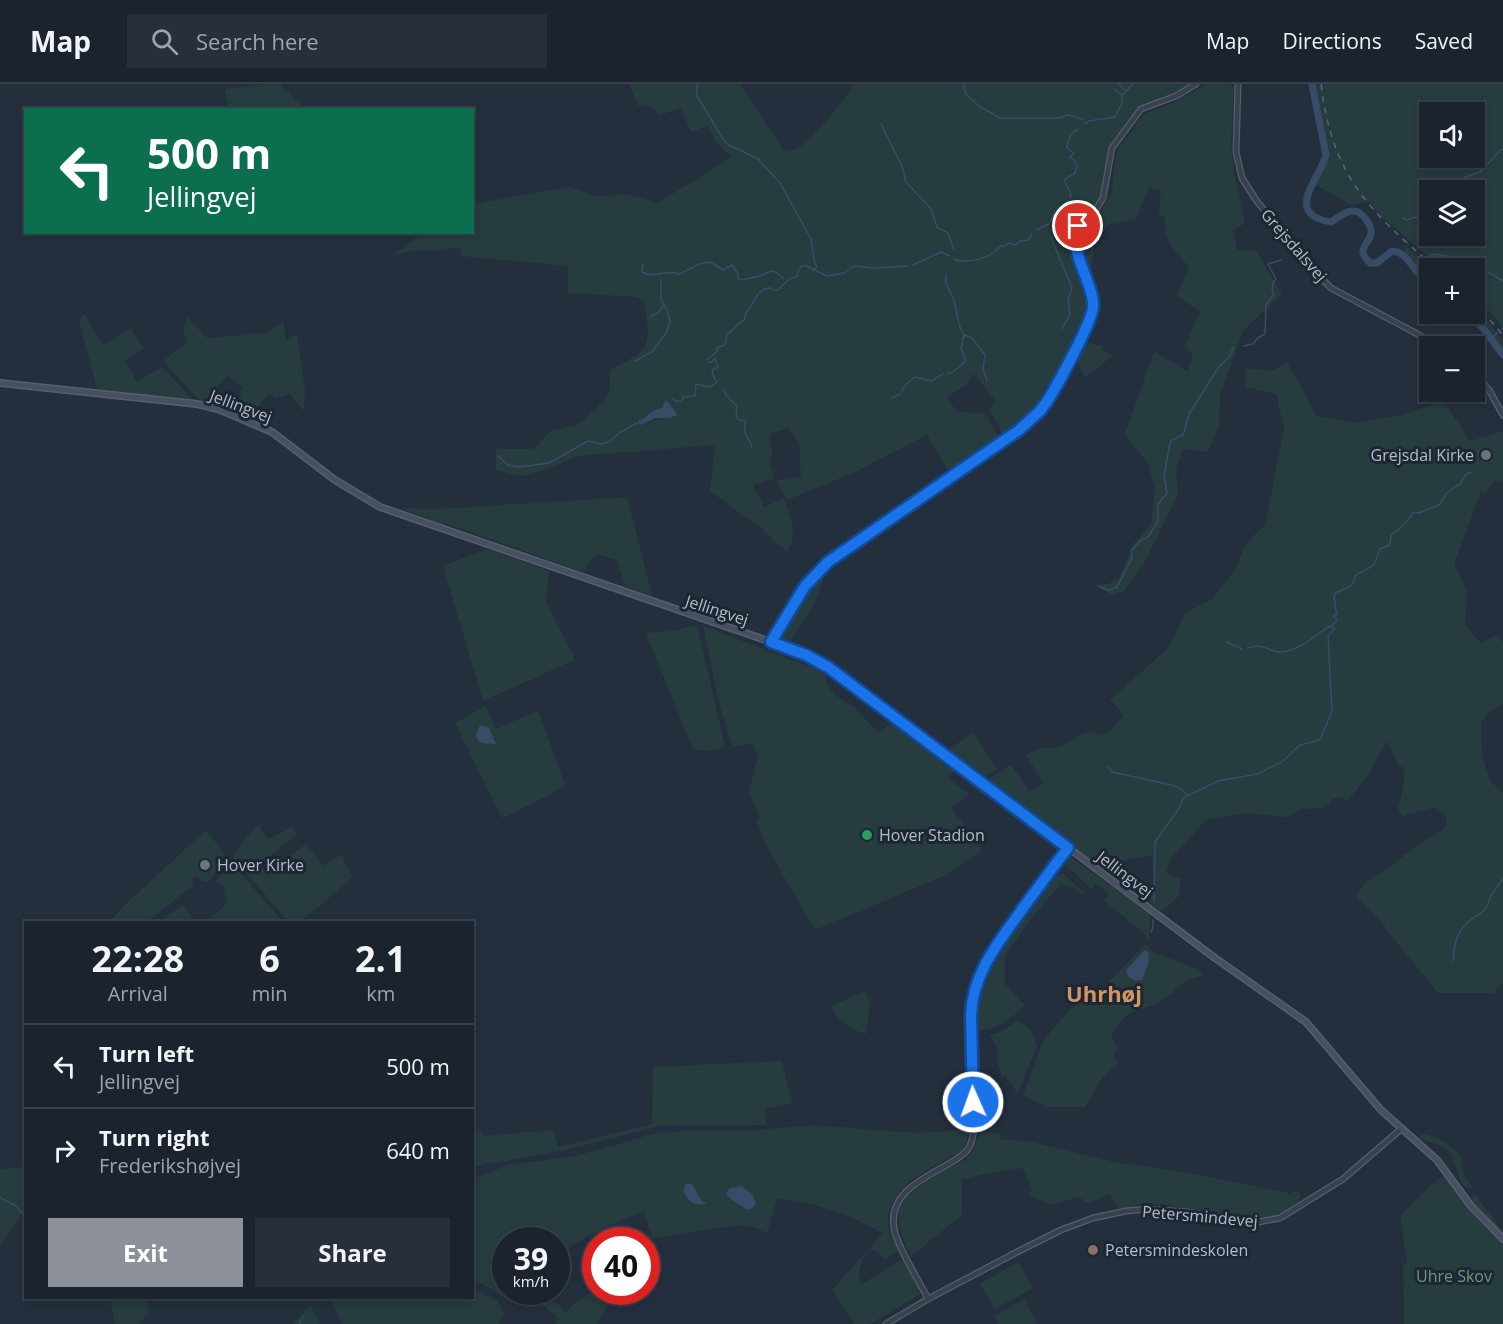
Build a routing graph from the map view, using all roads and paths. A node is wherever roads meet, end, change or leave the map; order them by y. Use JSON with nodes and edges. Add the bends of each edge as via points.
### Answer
{"nodes":[{"id":1,"x":1196,"y":84,"type":"edge"},
{"id":2,"x":1238,"y":84,"type":"edge"},
{"id":3,"x":1421,"y":336,"type":"edge"},
{"id":4,"x":0,"y":383,"type":"edge"},
{"id":5,"x":1485,"y":385,"type":"edge"},
{"id":6,"x":1503,"y":415,"type":"edge"},
{"id":7,"x":771,"y":642,"type":"junction"},
{"id":8,"x":1068,"y":848,"type":"junction"},
{"id":9,"x":1401,"y":1129,"type":"junction"},
{"id":10,"x":1503,"y":1239,"type":"edge"},
{"id":11,"x":928,"y":1299,"type":"junction"},
{"id":12,"x":886,"y":1324,"type":"edge"}],
"edges":[{"from":1,"to":7,"type":"street","via":[[1141,109],[1112,148],[1103,198],[1076,230],[1078,256],[1093,301],[1092,311],[1055,389],[1040,411],[828,562],[805,586]]},
{"from":2,"to":3,"type":"street","name":"Grejsdalsvej","via":[[1236,152],[1242,178],[1256,201],[1331,288]]},
{"from":4,"to":7,"type":"main road","name":"Jellingvej","via":[[218,409],[272,432],[335,480],[380,507]]},
{"from":5,"to":6,"type":"street"},
{"from":7,"to":8,"type":"main road","name":"Jellingvej","via":[[828,667]]},
{"from":8,"to":9,"type":"main road","name":"Jellingvej","via":[[1306,1022]]},
{"from":8,"to":11,"type":"street","via":[[993,950],[978,979],[971,1002],[971,1143],[963,1155],[907,1189],[894,1210],[896,1235]]},
{"from":9,"to":10,"type":"main road","name":"Jellingvej","via":[[1437,1160],[1471,1206]]},
{"from":9,"to":11,"type":"street","name":"Petersmindevej","via":[[1343,1179],[1280,1218],[1258,1222],[1147,1209],[1101,1216],[1052,1234]]},
{"from":11,"to":12,"type":"street","name":"Petersmindevej"}]}
